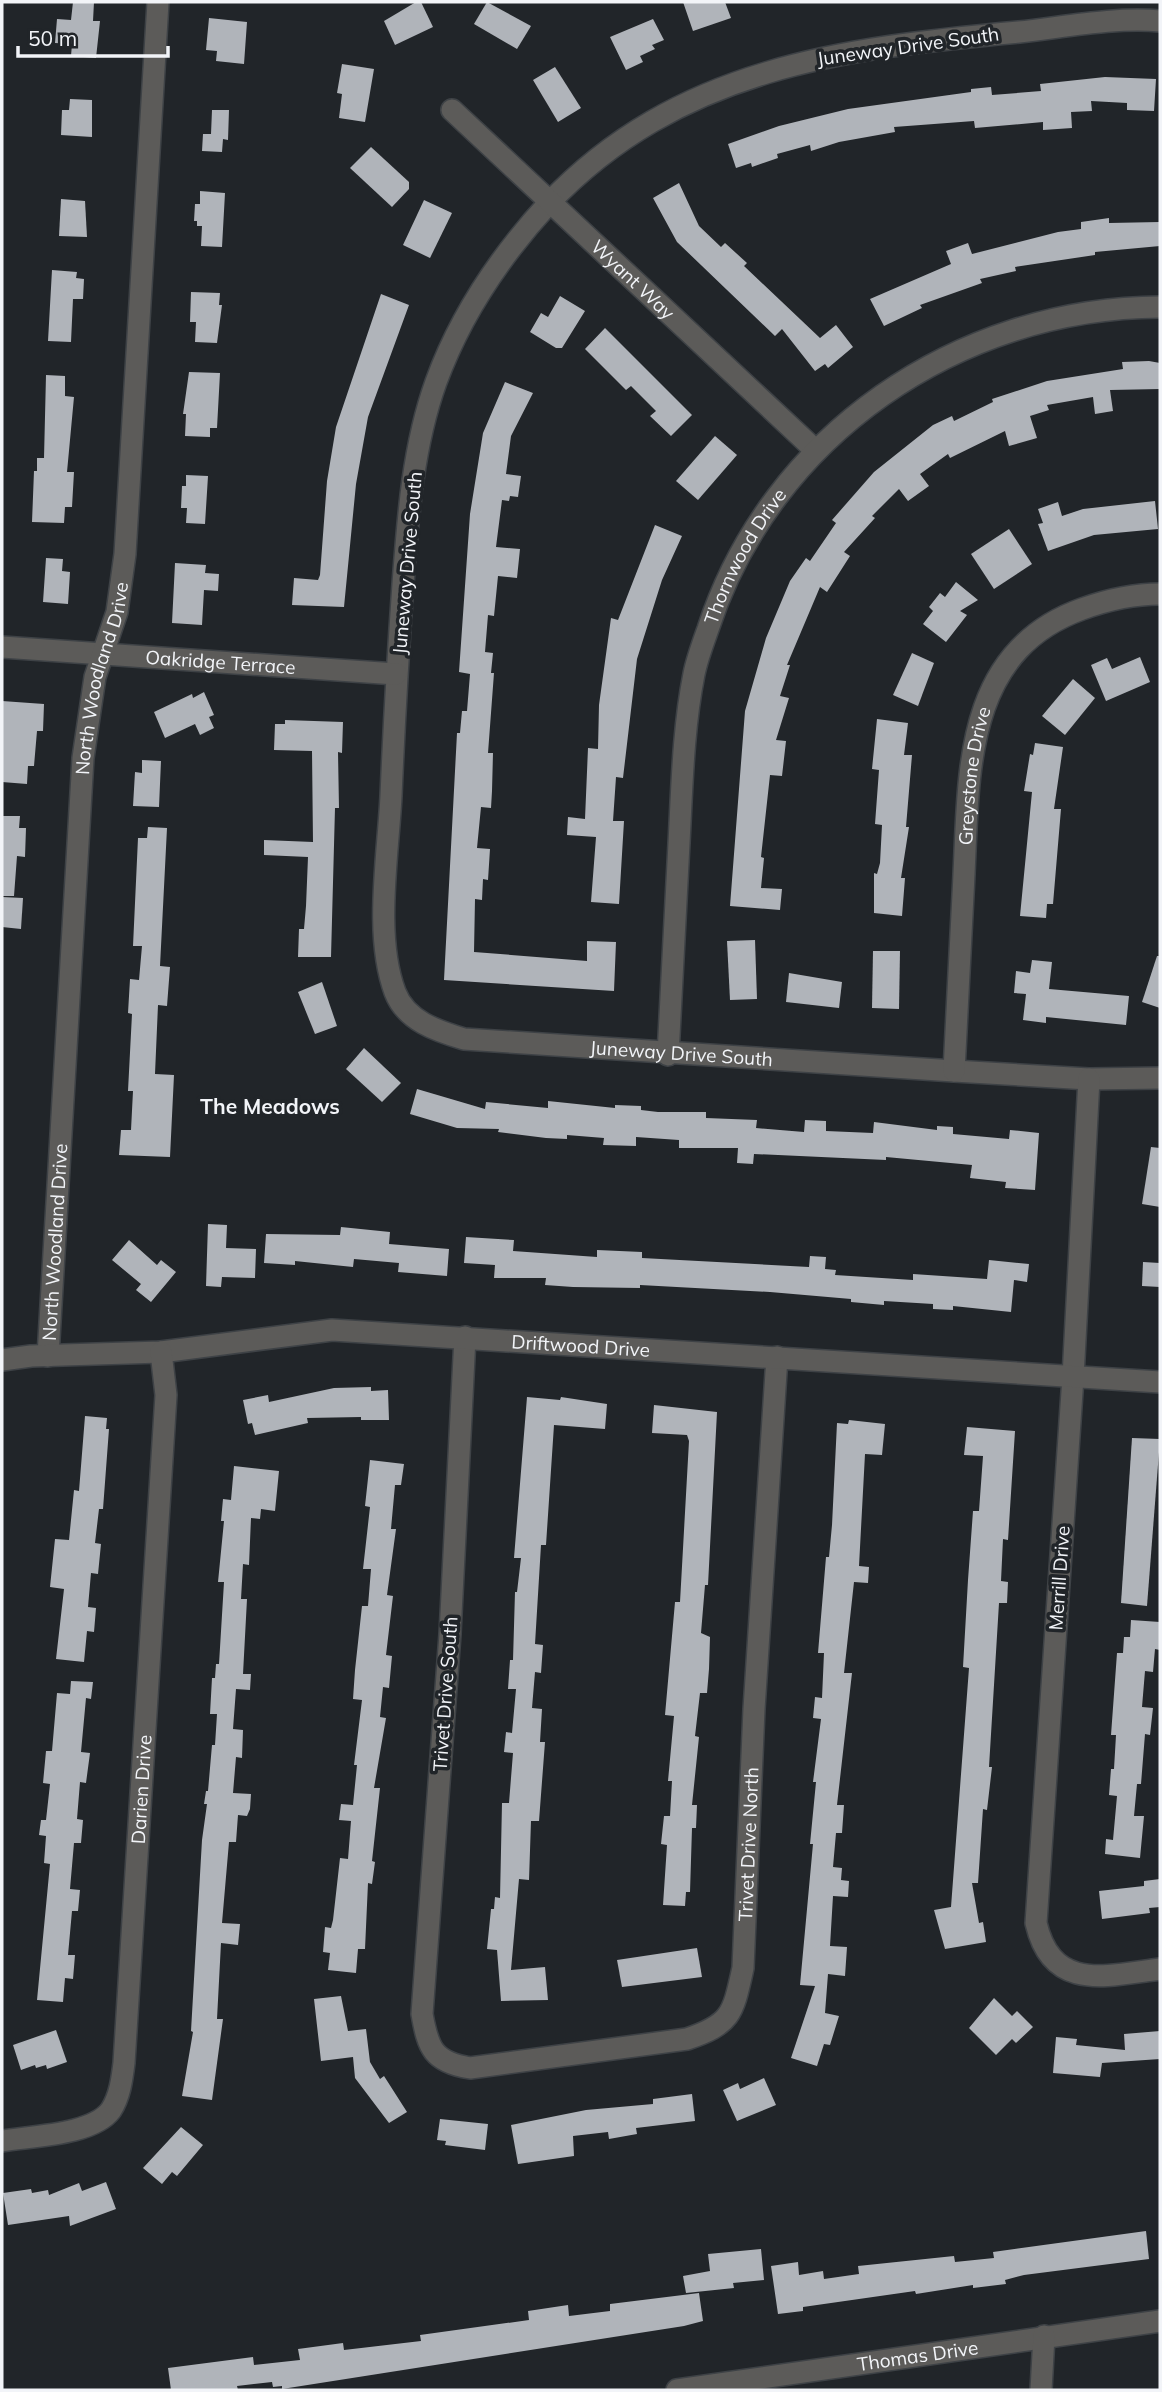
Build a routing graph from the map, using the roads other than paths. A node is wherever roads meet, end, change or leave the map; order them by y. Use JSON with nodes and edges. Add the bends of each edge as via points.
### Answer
{"nodes":[{"id":1,"x":158,"y":2,"type":"edge"},
{"id":2,"x":1117,"y":12,"type":"edge"},
{"id":3,"x":1160,"y":21,"type":"edge"},
{"id":4,"x":452,"y":110,"type":"dead end"},
{"id":5,"x":551,"y":202,"type":"junction"},
{"id":6,"x":1160,"y":307,"type":"edge"},
{"id":7,"x":814,"y":449,"type":"junction"},
{"id":8,"x":1160,"y":594,"type":"edge"},
{"id":9,"x":2,"y":647,"type":"edge"},
{"id":10,"x":103,"y":654,"type":"junction"},
{"id":11,"x":397,"y":674,"type":"junction"},
{"id":12,"x":668,"y":1055,"type":"junction"},
{"id":13,"x":954,"y":1071,"type":"junction"},
{"id":14,"x":1160,"y":1078,"type":"edge"},
{"id":15,"x":1088,"y":1079,"type":"junction"},
{"id":16,"x":465,"y":1337,"type":"junction"},
{"id":17,"x":161,"y":1352,"type":"junction"},
{"id":18,"x":48,"y":1356,"type":"junction"},
{"id":19,"x":777,"y":1357,"type":"junction"},
{"id":20,"x":2,"y":1360,"type":"edge"},
{"id":21,"x":1073,"y":1377,"type":"junction"},
{"id":22,"x":1160,"y":1382,"type":"edge"},
{"id":23,"x":1160,"y":1969,"type":"edge"},
{"id":24,"x":431,"y":2049,"type":"joint"},
{"id":25,"x":2,"y":2141,"type":"edge"},
{"id":26,"x":1160,"y":2321,"type":"edge"},
{"id":27,"x":1044,"y":2336,"type":"junction"},
{"id":28,"x":677,"y":2390,"type":"edge"},
{"id":29,"x":1041,"y":2390,"type":"edge"}],
"edges":[{"from":1,"to":10,"type":"street","name":"North Woodland Drive","via":[[125,554],[117,612]]},
{"from":2,"to":3,"type":"street","name":"Juneway Drive South"},
{"from":2,"to":5,"type":"street","name":"Juneway Drive South","via":[[804,60],[690,100],[592,163]]},
{"from":4,"to":5,"type":"street","name":"Wyant Way"},
{"from":5,"to":7,"type":"street","name":"Wyant Way"},
{"from":5,"to":11,"type":"street","name":"Juneway Drive South","via":[[507,252],[461,326],[436,383],[409,505]]},
{"from":6,"to":7,"type":"street","name":"Thornwood Drive","via":[[1069,316],[1007,332],[947,356],[894,387]]},
{"from":7,"to":12,"type":"street","name":"Thornwood Drive","via":[[738,553],[694,673],[682,783]]},
{"from":8,"to":13,"type":"street","name":"Greystone Drive","via":[[1103,601],[1061,617],[1008,659],[989,692],[975,734],[967,807]]},
{"from":9,"to":10,"type":"street","name":"Oakridge Terrace"},
{"from":10,"to":11,"type":"street","name":"Oakridge Terrace"},
{"from":10,"to":18,"type":"street","name":"North Woodland Drive","via":[[94,677],[83,758]]},
{"from":11,"to":12,"type":"street","name":"Juneway Drive South","via":[[386,915],[386,955],[396,996],[411,1015],[431,1029],[464,1039]]},
{"from":12,"to":13,"type":"street","name":"Juneway Drive South"},
{"from":13,"to":15,"type":"street","name":"Juneway Drive South"},
{"from":14,"to":15,"type":"street","name":"Juneway Drive South"},
{"from":15,"to":21,"type":"street","name":"Merrill Drive"},
{"from":16,"to":17,"type":"street","name":"Driftwood Drive","via":[[331,1330]]},
{"from":16,"to":19,"type":"street","name":"Driftwood Drive"},
{"from":16,"to":24,"type":"street","name":"Trivet Drive South","via":[[450,1634],[422,2014]]},
{"from":17,"to":18,"type":"street","name":"Driftwood Drive"},
{"from":17,"to":25,"type":"street","name":"Darien Drive","via":[[166,1395],[119,2092],[110,2111],[97,2123]]},
{"from":18,"to":20,"type":"street","name":"Driftwood Drive"},
{"from":19,"to":21,"type":"street","name":"Driftwood Drive"},
{"from":19,"to":24,"type":"street","name":"Trivet Drive North","via":[[743,1968],[735,2003],[714,2030],[687,2039],[470,2068],[449,2065]]},
{"from":21,"to":22,"type":"street","name":"Driftwood Drive"},
{"from":21,"to":23,"type":"street","name":"Merrill Drive","via":[[1036,1923],[1041,1947],[1056,1965],[1078,1975]]},
{"from":26,"to":27,"type":"street","name":"Thomas Drive"},
{"from":27,"to":28,"type":"street","name":"Thomas Drive"},
{"from":27,"to":29,"type":"street"}]}
